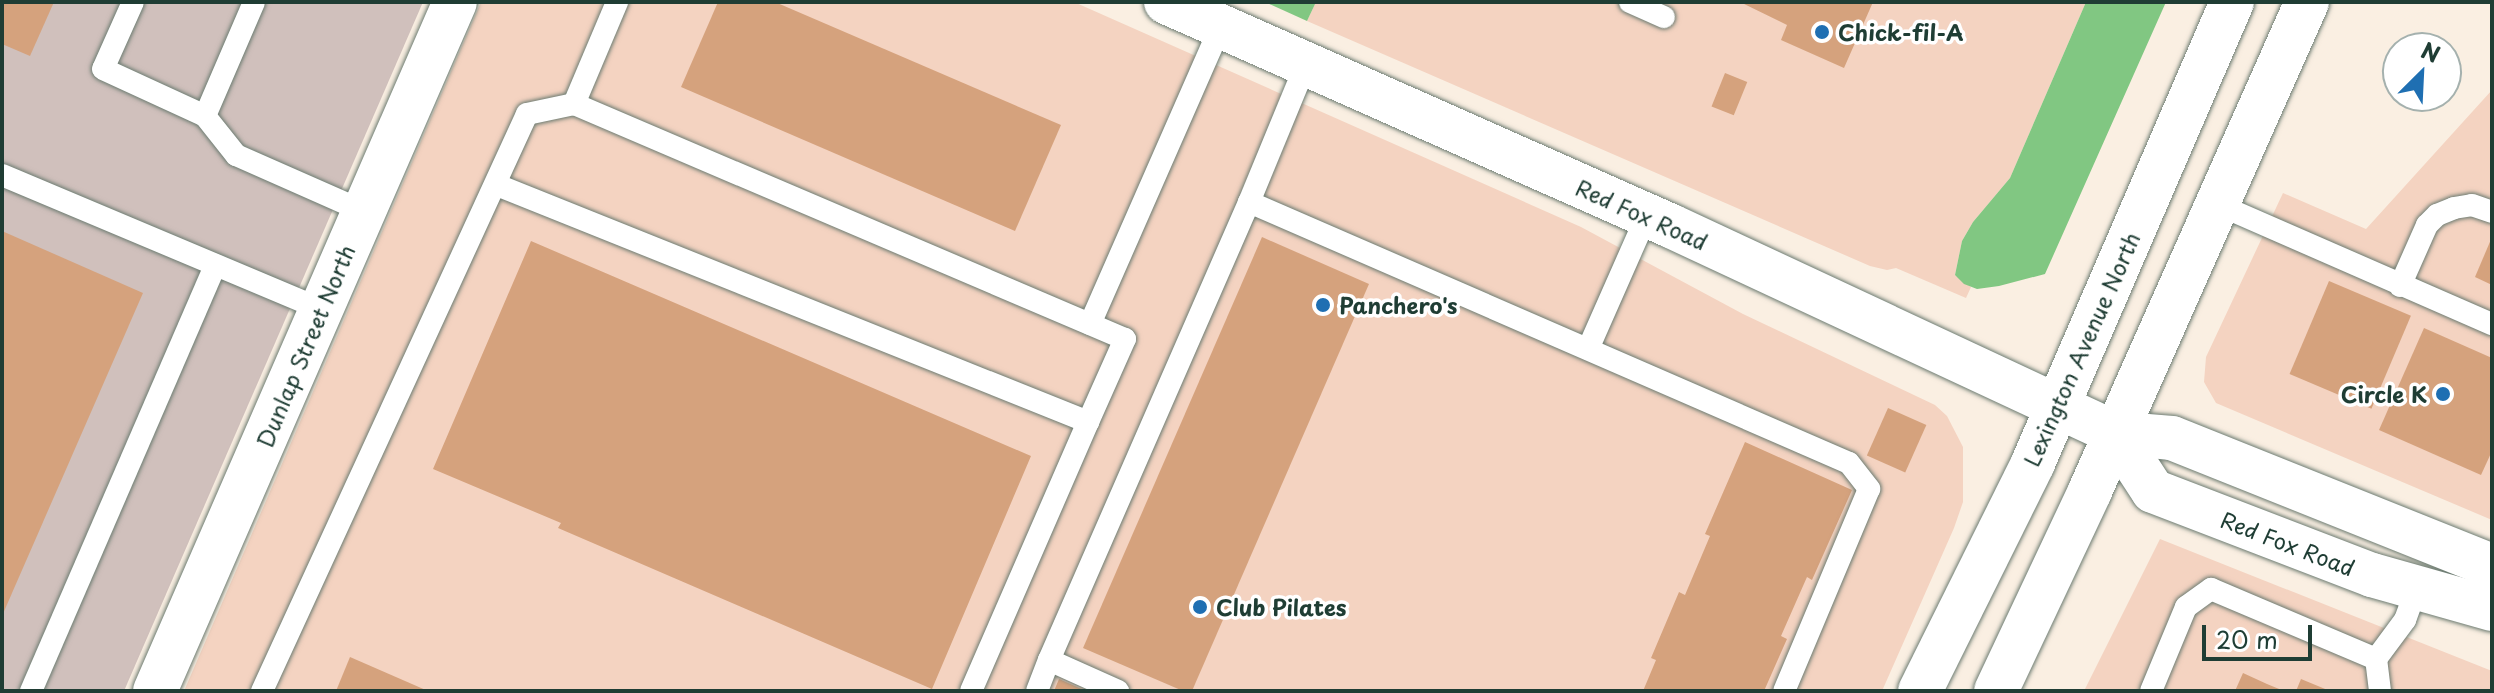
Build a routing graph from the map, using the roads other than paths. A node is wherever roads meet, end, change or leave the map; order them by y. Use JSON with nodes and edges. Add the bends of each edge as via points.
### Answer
{"nodes":[{"id":1,"x":133,"y":2,"type":"edge"},
{"id":2,"x":254,"y":2,"type":"edge"},
{"id":3,"x":455,"y":2,"type":"edge"},
{"id":4,"x":617,"y":2,"type":"edge"},
{"id":5,"x":1166,"y":2,"type":"edge"},
{"id":6,"x":1630,"y":2,"type":"edge"},
{"id":7,"x":2232,"y":2,"type":"edge"},
{"id":8,"x":2307,"y":2,"type":"edge"},
{"id":9,"x":1664,"y":17,"type":"dead end"},
{"id":10,"x":1221,"y":26,"type":"junction"},
{"id":11,"x":1306,"y":64,"type":"junction"},
{"id":12,"x":574,"y":104,"type":"junction"},
{"id":13,"x":205,"y":116,"type":"junction"},
{"id":14,"x":2,"y":175,"type":"edge"},
{"id":15,"x":497,"y":185,"type":"junction"},
{"id":16,"x":1249,"y":202,"type":"junction"},
{"id":17,"x":2217,"y":204,"type":"junction"},
{"id":18,"x":363,"y":211,"type":"junction"},
{"id":19,"x":2492,"y":212,"type":"edge"},
{"id":20,"x":1647,"y":215,"type":"junction"},
{"id":21,"x":215,"y":265,"type":"junction"},
{"id":22,"x":2400,"y":286,"type":"junction"},
{"id":23,"x":321,"y":309,"type":"junction"},
{"id":24,"x":1090,"y":324,"type":"junction"},
{"id":25,"x":2492,"y":324,"type":"edge"},
{"id":26,"x":1588,"y":349,"type":"junction"},
{"id":27,"x":2059,"y":404,"type":"junction"},
{"id":28,"x":1088,"y":422,"type":"junction"},
{"id":29,"x":2115,"y":433,"type":"junction"},
{"id":30,"x":2492,"y":566,"type":"edge"},
{"id":31,"x":2416,"y":589,"type":"junction"},
{"id":32,"x":2492,"y":609,"type":"edge"},
{"id":33,"x":2376,"y":659,"type":"junction"},
{"id":34,"x":1049,"y":660,"type":"junction"},
{"id":35,"x":31,"y":691,"type":"edge"},
{"id":36,"x":155,"y":691,"type":"edge"},
{"id":37,"x":262,"y":691,"type":"edge"},
{"id":38,"x":971,"y":691,"type":"edge"},
{"id":39,"x":1037,"y":691,"type":"edge"},
{"id":40,"x":1118,"y":691,"type":"edge"},
{"id":41,"x":1784,"y":691,"type":"edge"},
{"id":42,"x":1920,"y":691,"type":"edge"},
{"id":43,"x":1997,"y":691,"type":"edge"},
{"id":44,"x":2151,"y":691,"type":"edge"},
{"id":45,"x":2380,"y":691,"type":"edge"}],
"edges":[{"from":1,"to":13,"type":"lane","via":[[103,69]]},
{"from":2,"to":13,"type":"lane"},
{"from":3,"to":18,"type":"street","name":"Dunlap Street North"},
{"from":4,"to":12,"type":"lane"},
{"from":5,"to":10,"type":"street","name":"Red Fox Road"},
{"from":6,"to":9,"type":"lane"},
{"from":7,"to":27,"type":"street","name":"Lexington Avenue North"},
{"from":8,"to":17,"type":"street"},
{"from":10,"to":11,"type":"street","name":"Red Fox Road"},
{"from":10,"to":24,"type":"lane"},
{"from":11,"to":16,"type":"lane"},
{"from":11,"to":20,"type":"street","name":"Red Fox Road"},
{"from":12,"to":15,"type":"lane","via":[[527,114]]},
{"from":12,"to":24,"type":"lane"},
{"from":13,"to":18,"type":"lane","via":[[236,155]]},
{"from":14,"to":21,"type":"lane"},
{"from":15,"to":28,"type":"lane"},
{"from":15,"to":37,"type":"lane"},
{"from":16,"to":26,"type":"lane"},
{"from":16,"to":34,"type":"lane"},
{"from":17,"to":22,"type":"lane"},
{"from":17,"to":29,"type":"street"},
{"from":18,"to":23,"type":"street","name":"Dunlap Street North"},
{"from":19,"to":22,"type":"lane","via":[[2472,205],[2437,215],[2427,225]]},
{"from":20,"to":26,"type":"lane"},
{"from":20,"to":27,"type":"street","name":"Red Fox Road"},
{"from":21,"to":23,"type":"lane"},
{"from":21,"to":35,"type":"lane"},
{"from":22,"to":25,"type":"lane"},
{"from":23,"to":36,"type":"street","name":"Dunlap Street North"},
{"from":24,"to":28,"type":"lane","via":[[1125,339]]},
{"from":26,"to":41,"type":"lane","via":[[1849,463],[1869,489]]},
{"from":27,"to":29,"type":"street","name":"Red Fox Road"},
{"from":27,"to":42,"type":"street","name":"Lexington Avenue North"},
{"from":28,"to":38,"type":"lane"},
{"from":29,"to":30,"type":"street","name":"Red Fox Road","via":[[2172,438]]},
{"from":29,"to":31,"type":"street","name":"Red Fox Road","via":[[2153,491]]},
{"from":29,"to":43,"type":"street"},
{"from":31,"to":32,"type":"street","name":"Red Fox Road"},
{"from":31,"to":33,"type":"lane","via":[[2405,620]]},
{"from":33,"to":44,"type":"lane","via":[[2211,589],[2186,607]]},
{"from":33,"to":45,"type":"lane"},
{"from":34,"to":39,"type":"lane"},
{"from":34,"to":40,"type":"lane"}]}
